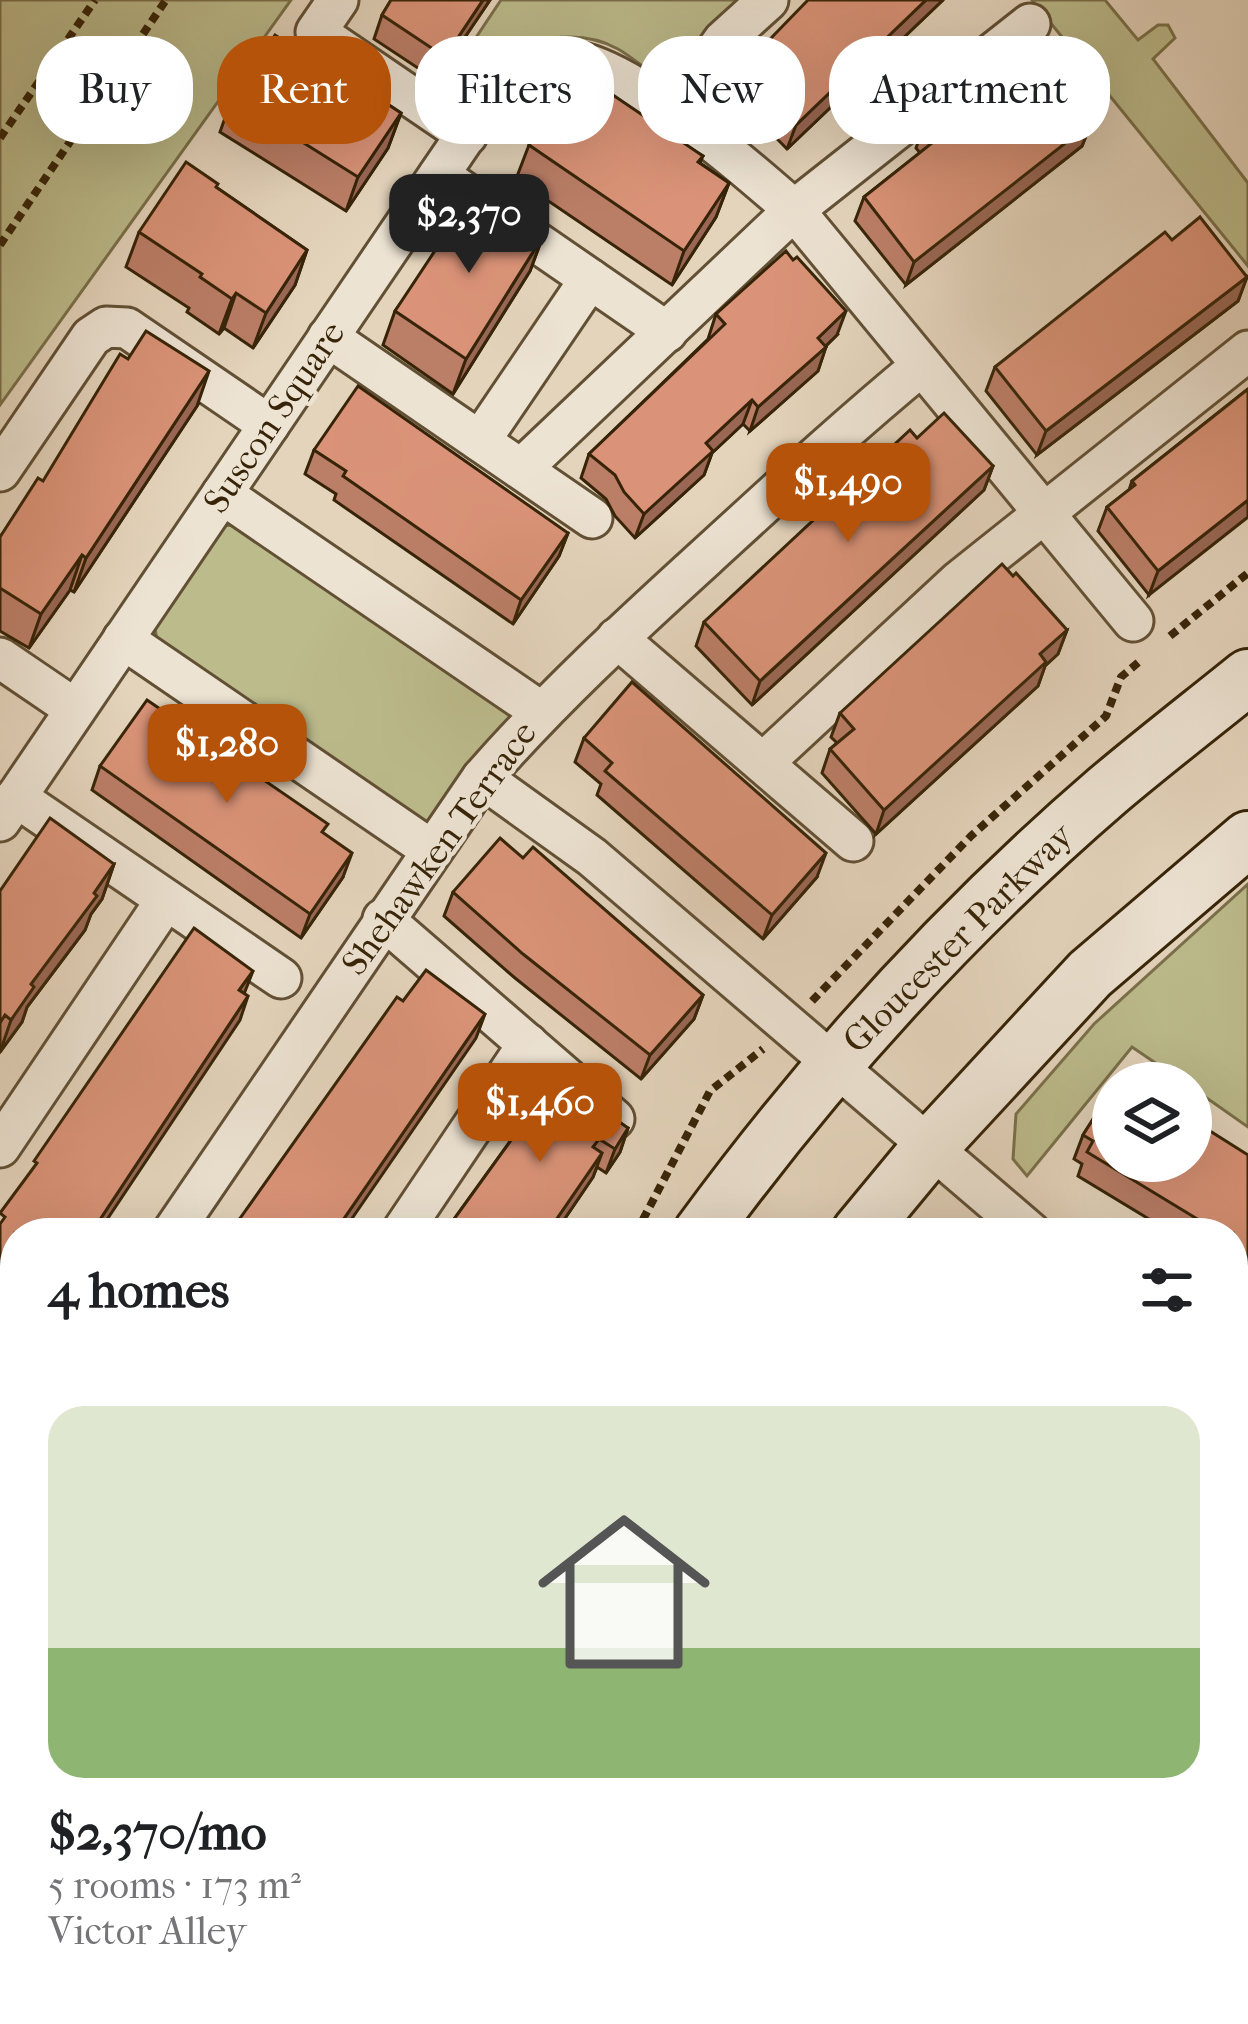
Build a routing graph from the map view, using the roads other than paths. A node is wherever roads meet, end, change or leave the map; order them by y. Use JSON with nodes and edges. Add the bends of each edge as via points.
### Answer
{"nodes":[{"id":1,"x":338,"y":0,"type":"edge"},
{"id":2,"x":768,"y":0,"type":"edge"},
{"id":3,"x":1030,"y":24,"type":"dead end"},
{"id":4,"x":728,"y":36,"type":"edge"},
{"id":5,"x":415,"y":100,"type":"edge"},
{"id":6,"x":461,"y":144,"type":"edge"},
{"id":7,"x":716,"y":144,"type":"edge"},
{"id":8,"x":440,"y":176,"type":"junction"},
{"id":9,"x":794,"y":210,"type":"junction"},
{"id":10,"x":590,"y":279,"type":"junction"},
{"id":11,"x":667,"y":332,"type":"junction"},
{"id":12,"x":328,"y":338,"type":"junction"},
{"id":13,"x":1248,"y":351,"type":"edge"},
{"id":14,"x":921,"y":366,"type":"junction"},
{"id":15,"x":269,"y":424,"type":"junction"},
{"id":16,"x":480,"y":441,"type":"junction"},
{"id":17,"x":521,"y":469,"type":"junction"},
{"id":18,"x":0,"y":471,"type":"edge"},
{"id":19,"x":222,"y":494,"type":"junction"},
{"id":20,"x":1046,"y":512,"type":"junction"},
{"id":21,"x":592,"y":518,"type":"dead end"},
{"id":22,"x":617,"y":638,"type":"junction"},
{"id":23,"x":1149,"y":638,"type":"road end"},
{"id":24,"x":123,"y":639,"type":"junction"},
{"id":25,"x":0,"y":658,"type":"edge"},
{"id":26,"x":1248,"y":676,"type":"edge"},
{"id":27,"x":75,"y":709,"type":"junction"},
{"id":28,"x":540,"y":712,"type":"junction"},
{"id":29,"x":763,"y":764,"type":"junction"},
{"id":30,"x":482,"y":778,"type":"junction"},
{"id":31,"x":8,"y":809,"type":"edge"},
{"id":32,"x":1248,"y":839,"type":"edge"},
{"id":33,"x":853,"y":841,"type":"dead end"},
{"id":34,"x":430,"y":849,"type":"junction"},
{"id":35,"x":166,"y":900,"type":"junction"},
{"id":36,"x":383,"y":920,"type":"junction"},
{"id":37,"x":281,"y":978,"type":"dead end"},
{"id":38,"x":528,"y":1044,"type":"junction"},
{"id":39,"x":832,"y":1064,"type":"junction"},
{"id":40,"x":614,"y":1118,"type":"edge"},
{"id":41,"x":931,"y":1145,"type":"junction"},
{"id":42,"x":0,"y":1147,"type":"edge"},
{"id":43,"x":182,"y":1218,"type":"edge"},
{"id":44,"x":411,"y":1218,"type":"edge"},
{"id":45,"x":713,"y":1218,"type":"edge"},
{"id":46,"x":871,"y":1218,"type":"edge"},
{"id":47,"x":1014,"y":1218,"type":"edge"}],
"edges":[{"from":1,"to":5,"type":"street","via":[[316,32]]},
{"from":2,"to":4,"type":"street"},
{"from":3,"to":9,"type":"street"},
{"from":6,"to":8,"type":"street","name":"Suscon Square"},
{"from":7,"to":9,"type":"street","name":"Suscon Square"},
{"from":8,"to":10,"type":"street"},
{"from":8,"to":12,"type":"street","name":"Suscon Square"},
{"from":9,"to":11,"type":"street"},
{"from":9,"to":14,"type":"street","name":"Suscon Square"},
{"from":10,"to":11,"type":"street"},
{"from":10,"to":16,"type":"street"},
{"from":11,"to":17,"type":"street"},
{"from":12,"to":15,"type":"street","name":"Suscon Square"},
{"from":12,"to":16,"type":"street"},
{"from":13,"to":20,"type":"street"},
{"from":14,"to":20,"type":"street","name":"Suscon Square"},
{"from":14,"to":22,"type":"street","name":"Shehawken Terrace"},
{"from":15,"to":18,"type":"street","via":[[127,328],[106,327],[91,337]]},
{"from":15,"to":19,"type":"street","name":"Suscon Square"},
{"from":16,"to":17,"type":"street"},
{"from":17,"to":21,"type":"street"},
{"from":19,"to":24,"type":"street","name":"Suscon Square"},
{"from":19,"to":28,"type":"street"},
{"from":20,"to":23,"type":"street","name":"Suscon Square"},
{"from":20,"to":29,"type":"street","via":[[959,581]]},
{"from":22,"to":28,"type":"street","name":"Shehawken Terrace"},
{"from":22,"to":29,"type":"street"},
{"from":24,"to":27,"type":"street","name":"Suscon Square"},
{"from":24,"to":34,"type":"street"},
{"from":25,"to":27,"type":"street"},
{"from":26,"to":39,"type":"main road","name":"Gloucester Parkway","via":[[1105,793]]},
{"from":27,"to":31,"type":"street","name":"Suscon Square"},
{"from":28,"to":30,"type":"street","name":"Shehawken Terrace"},
{"from":29,"to":33,"type":"street"},
{"from":30,"to":34,"type":"street","name":"Shehawken Terrace"},
{"from":30,"to":39,"type":"street","via":[[592,857]]},
{"from":31,"to":35,"type":"street"},
{"from":32,"to":41,"type":"main road","via":[[1090,974]]},
{"from":34,"to":36,"type":"street","name":"Shehawken Terrace"},
{"from":35,"to":37,"type":"street"},
{"from":35,"to":42,"type":"street"},
{"from":36,"to":38,"type":"street"},
{"from":36,"to":43,"type":"street","name":"Shehawken Terrace"},
{"from":38,"to":40,"type":"street"},
{"from":38,"to":44,"type":"street"},
{"from":39,"to":41,"type":"street"},
{"from":39,"to":45,"type":"main road","name":"Gloucester Parkway"},
{"from":41,"to":46,"type":"main road"},
{"from":41,"to":47,"type":"street"}]}
